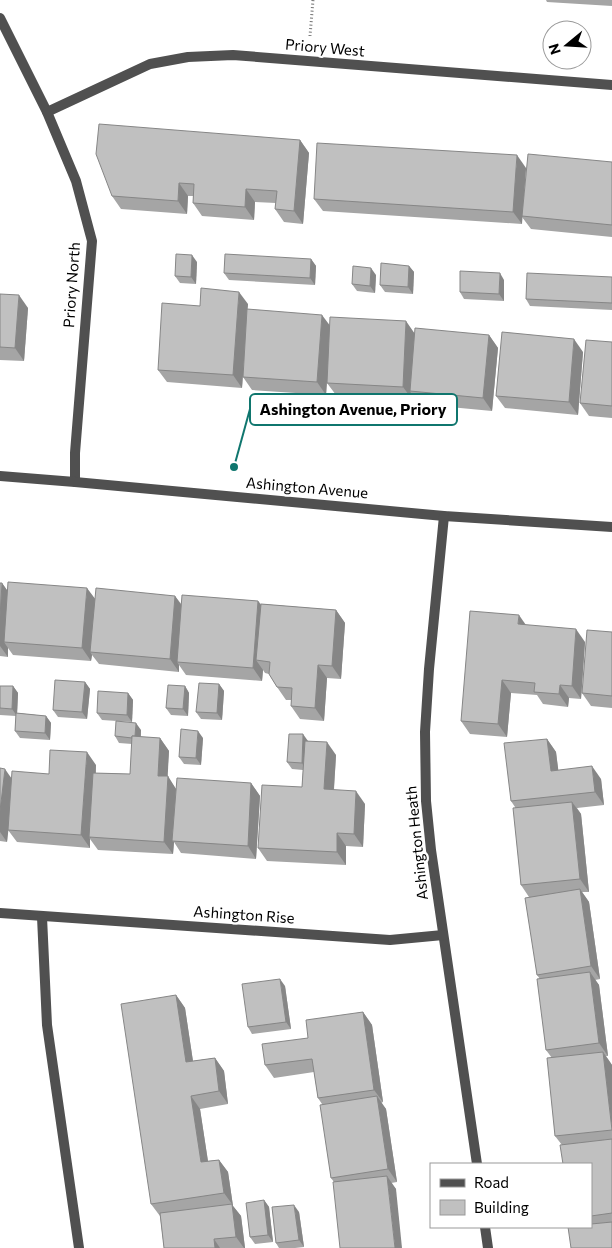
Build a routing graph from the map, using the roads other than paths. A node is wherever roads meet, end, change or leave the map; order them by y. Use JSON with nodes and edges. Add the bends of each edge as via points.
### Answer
{"nodes":[{"id":1,"x":0,"y":18,"type":"edge"},
{"id":2,"x":612,"y":85,"type":"edge"},
{"id":3,"x":47,"y":112,"type":"junction"},
{"id":4,"x":0,"y":476,"type":"edge"},
{"id":5,"x":74,"y":482,"type":"junction"},
{"id":6,"x":444,"y":516,"type":"junction"},
{"id":7,"x":612,"y":528,"type":"edge"},
{"id":8,"x":0,"y":913,"type":"edge"},
{"id":9,"x":42,"y":917,"type":"junction"},
{"id":10,"x":443,"y":935,"type":"junction"},
{"id":11,"x":477,"y":1163,"type":"edge"},
{"id":12,"x":485,"y":1228,"type":"edge"},
{"id":13,"x":79,"y":1248,"type":"edge"},
{"id":14,"x":488,"y":1248,"type":"edge"}],
"edges":[{"from":1,"to":3,"type":"street","name":"Priory North"},
{"from":2,"to":3,"type":"street","name":"Priory West","via":[[233,55],[188,57],[150,64]]},
{"from":3,"to":5,"type":"street","name":"Priory North","via":[[76,181],[92,241]]},
{"from":4,"to":5,"type":"street","name":"Ashington Avenue"},
{"from":5,"to":6,"type":"street","name":"Ashington Avenue"},
{"from":6,"to":7,"type":"street","name":"Ashington Avenue"},
{"from":6,"to":10,"type":"street","name":"Ashington Heath","via":[[425,732],[426,801]]},
{"from":8,"to":9,"type":"street","name":"Ashington Rise"},
{"from":9,"to":10,"type":"street","name":"Ashington Rise","via":[[390,940]]},
{"from":9,"to":13,"type":"street","via":[[46,1025]]},
{"from":10,"to":11,"type":"street","name":"Ashington Heath"},
{"from":12,"to":14,"type":"street"}]}
